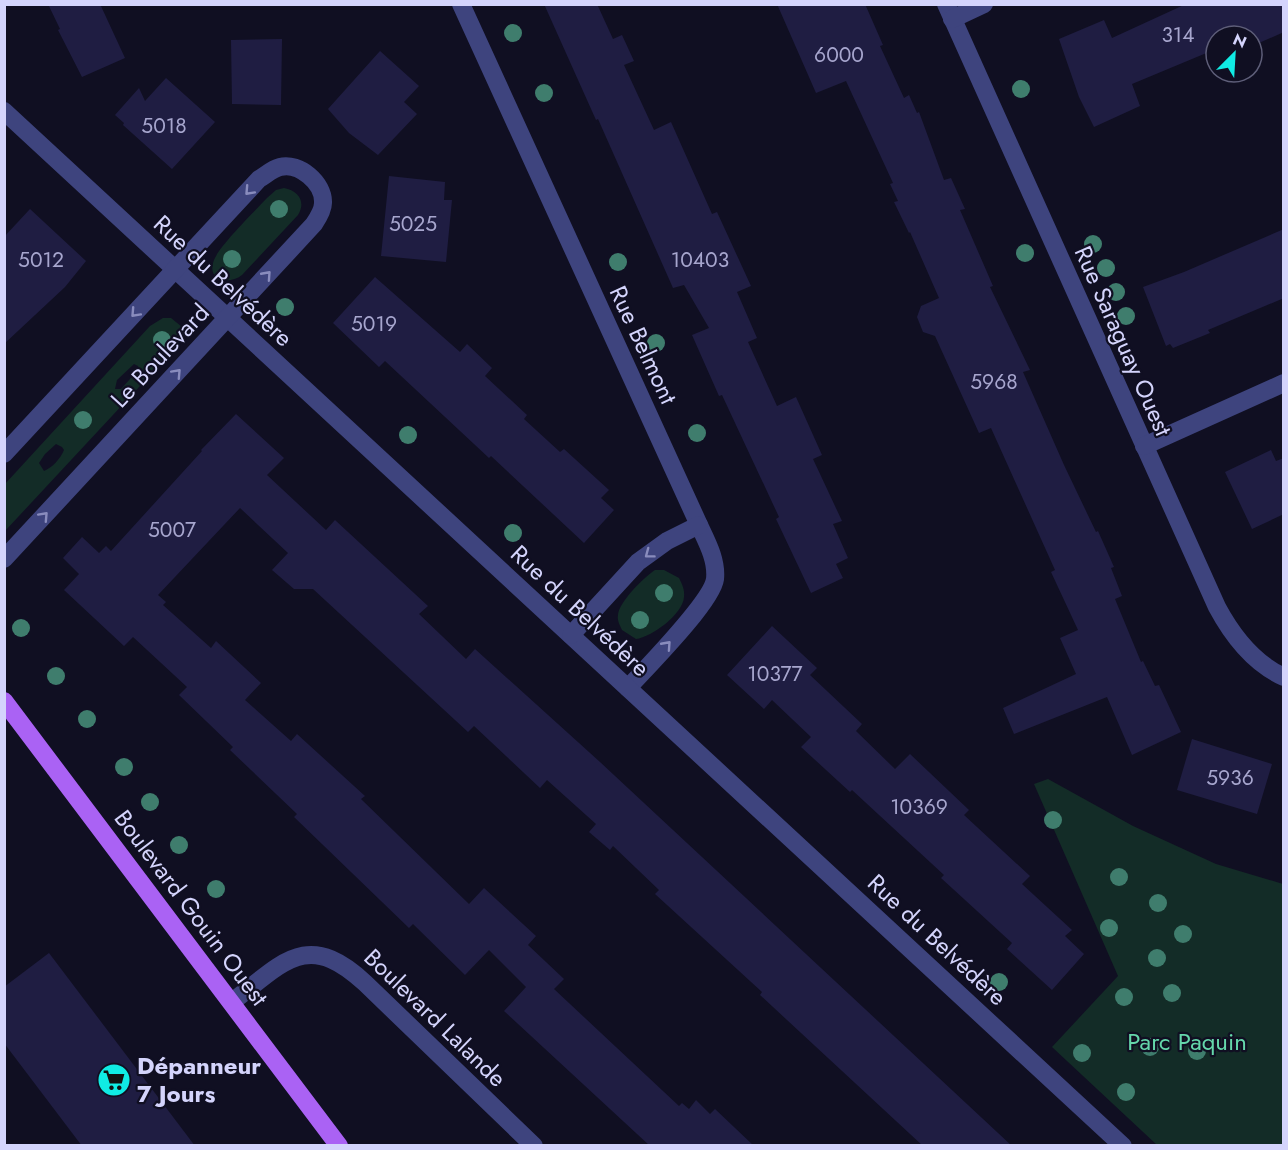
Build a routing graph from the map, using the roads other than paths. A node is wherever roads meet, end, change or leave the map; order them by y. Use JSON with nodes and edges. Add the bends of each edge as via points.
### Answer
{"nodes":[{"id":1,"x":461,"y":4,"type":"edge"},
{"id":2,"x":984,"y":4,"type":"edge"},
{"id":3,"x":949,"y":12,"type":"edge"},
{"id":4,"x":4,"y":111,"type":"edge"},
{"id":5,"x":175,"y":270,"type":"junction"},
{"id":6,"x":228,"y":318,"type":"junction"},
{"id":7,"x":1284,"y":383,"type":"edge"},
{"id":8,"x":1144,"y":446,"type":"junction"},
{"id":9,"x":4,"y":454,"type":"edge"},
{"id":10,"x":699,"y":525,"type":"junction"},
{"id":11,"x":4,"y":559,"type":"edge"},
{"id":12,"x":571,"y":635,"type":"junction"},
{"id":13,"x":1284,"y":677,"type":"edge"},
{"id":14,"x":628,"y":688,"type":"junction"},
{"id":15,"x":4,"y":701,"type":"edge"},
{"id":16,"x":232,"y":1002,"type":"junction"},
{"id":17,"x":339,"y":1146,"type":"edge"},
{"id":18,"x":534,"y":1146,"type":"edge"},
{"id":19,"x":1123,"y":1146,"type":"edge"}],
"edges":[{"from":1,"to":10,"type":"street","name":"Rue Belmont"},
{"from":2,"to":3,"type":"street"},
{"from":3,"to":8,"type":"street","name":"Rue Saraguay Ouest"},
{"from":4,"to":5,"type":"street","name":"Rue du Belvédère"},
{"from":5,"to":6,"type":"street","name":"Rue du Belvédère"},
{"from":6,"to":5,"type":"street","name":"Le Boulevard","one_way":true,"via":[[320,213],[321,191],[305,172],[282,166],[259,179]]},
{"from":5,"to":9,"type":"street","name":"Le Boulevard","one_way":true},
{"from":11,"to":6,"type":"street","name":"Le Boulevard","one_way":true},
{"from":6,"to":12,"type":"street","name":"Rue du Belvédère"},
{"from":7,"to":8,"type":"street"},
{"from":8,"to":13,"type":"street","name":"Rue Saraguay Ouest","via":[[1230,631],[1251,654]]},
{"from":10,"to":12,"type":"street","one_way":true,"via":[[638,562]]},
{"from":14,"to":10,"type":"street","name":"Rue Belmont","one_way":true,"via":[[712,590],[714,564]]},
{"from":12,"to":14,"type":"street","name":"Rue du Belvédère"},
{"from":14,"to":19,"type":"street","name":"Rue du Belvédère"},
{"from":15,"to":16,"type":"main road","name":"Boulevard Gouin Ouest"},
{"from":16,"to":17,"type":"main road","name":"Boulevard Gouin Ouest"},
{"from":16,"to":18,"type":"street","name":"Boulevard Lalande","via":[[295,958],[314,954],[332,958],[352,970]]}]}
